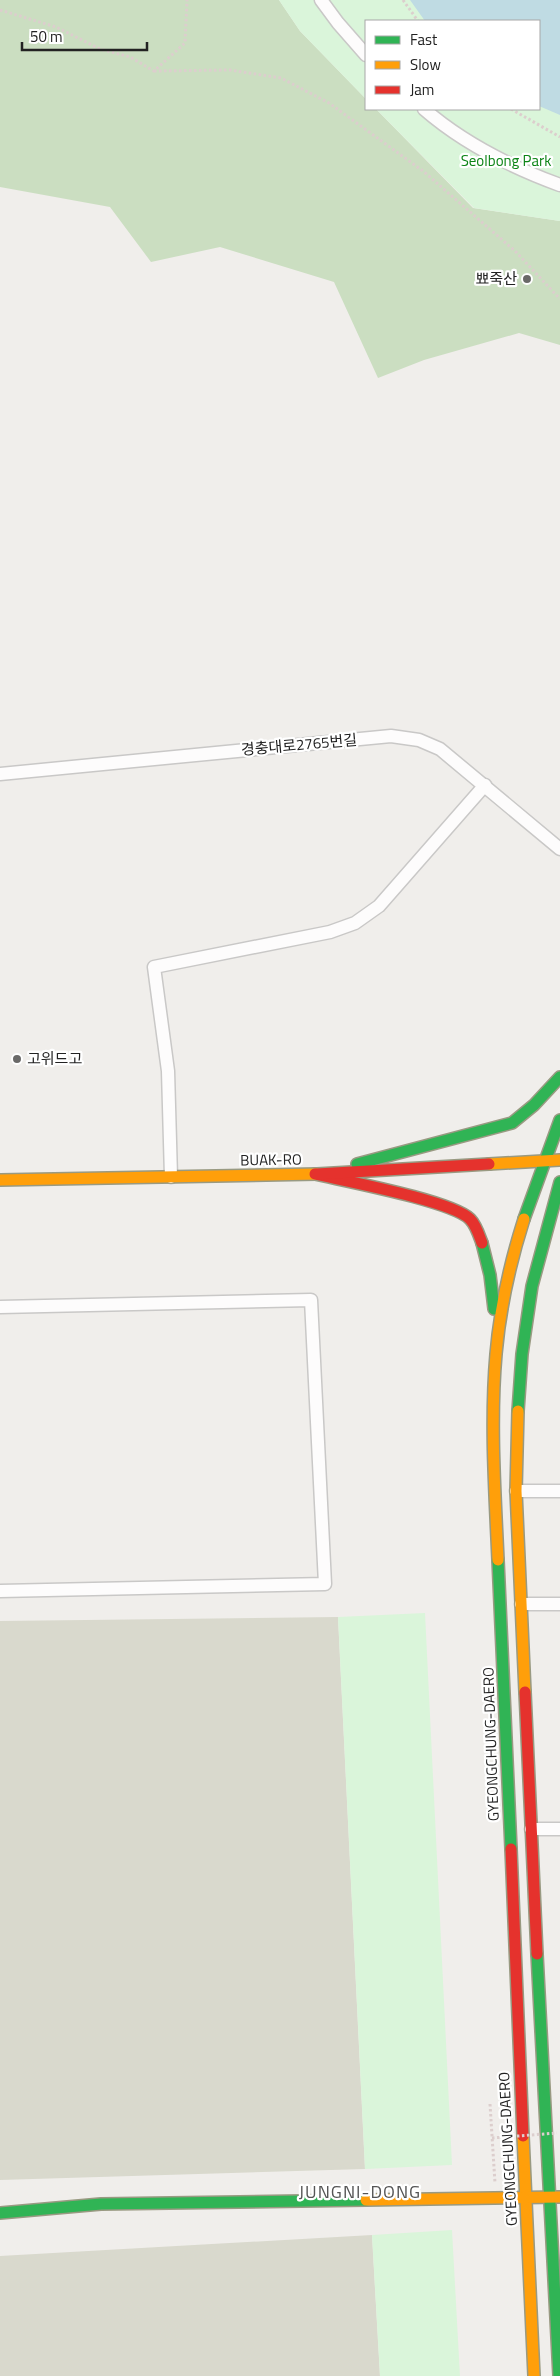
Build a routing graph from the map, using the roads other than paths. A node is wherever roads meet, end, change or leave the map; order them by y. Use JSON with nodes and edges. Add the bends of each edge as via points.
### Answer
{"nodes":[{"id":1,"x":321,"y":0,"type":"edge"},
{"id":2,"x":365,"y":54,"type":"edge"},
{"id":3,"x":425,"y":110,"type":"edge"},
{"id":4,"x":560,"y":185,"type":"edge"},
{"id":5,"x":0,"y":774,"type":"edge"},
{"id":6,"x":485,"y":785,"type":"junction"},
{"id":7,"x":560,"y":849,"type":"edge"},
{"id":8,"x":560,"y":1077,"type":"edge"},
{"id":9,"x":560,"y":1120,"type":"edge"},
{"id":10,"x":542,"y":1160,"type":"junction"},
{"id":11,"x":560,"y":1160,"type":"edge"},
{"id":12,"x":316,"y":1174,"type":"junction"},
{"id":13,"x":171,"y":1177,"type":"junction"},
{"id":14,"x":0,"y":1180,"type":"edge"},
{"id":15,"x":560,"y":1182,"type":"edge"},
{"id":16,"x":0,"y":1307,"type":"edge"},
{"id":17,"x":496,"y":1353,"type":"junction"},
{"id":18,"x":516,"y":1491,"type":"junction"},
{"id":19,"x":560,"y":1491,"type":"edge"},
{"id":20,"x":0,"y":1591,"type":"edge"},
{"id":21,"x":521,"y":1604,"type":"junction"},
{"id":22,"x":560,"y":1604,"type":"edge"},
{"id":23,"x":560,"y":1828,"type":"edge"},
{"id":24,"x":531,"y":1829,"type":"junction"},
{"id":25,"x":556,"y":2197,"type":"edge"},
{"id":26,"x":526,"y":2198,"type":"junction"},
{"id":27,"x":0,"y":2213,"type":"edge"},
{"id":28,"x":534,"y":2376,"type":"edge"},
{"id":29,"x":559,"y":2376,"type":"edge"}],
"edges":[{"from":1,"to":2,"type":"street"},
{"from":3,"to":4,"type":"street","via":[[492,156]]},
{"from":5,"to":6,"type":"street","name":"경충대로2765번길","via":[[390,736],[419,740],[440,749]]},
{"from":6,"to":7,"type":"street","name":"경충대로2765번길"},
{"from":6,"to":13,"type":"street","via":[[379,906],[355,923],[330,932],[154,967],[168,1071]]},
{"from":8,"to":12,"type":"main road","via":[[512,1123]]},
{"from":9,"to":10,"type":"main road","name":"GYEONGCHUNG-DAERO"},
{"from":10,"to":11,"type":"main road","name":"BUAK-RO"},
{"from":10,"to":12,"type":"main road","name":"BUAK-RO"},
{"from":10,"to":17,"type":"main road","name":"GYEONGCHUNG-DAERO","via":[[506,1286]]},
{"from":12,"to":13,"type":"main road","name":"BUAK-RO"},
{"from":12,"to":17,"type":"main road","via":[[447,1207],[469,1218],[482,1242],[493,1283]]},
{"from":13,"to":14,"type":"main road","name":"BUAK-RO"},
{"from":15,"to":18,"type":"main road","via":[[532,1286],[522,1354]]},
{"from":16,"to":20,"type":"street","via":[[311,1300],[325,1584]]},
{"from":17,"to":26,"type":"main road","name":"GYEONGCHUNG-DAERO","via":[[495,1491]]},
{"from":18,"to":19,"type":"street"},
{"from":18,"to":21,"type":"main road"},
{"from":21,"to":22,"type":"street"},
{"from":21,"to":24,"type":"main road"},
{"from":23,"to":24,"type":"street"},
{"from":24,"to":25,"type":"main road"},
{"from":25,"to":26,"type":"main road"},
{"from":25,"to":29,"type":"main road"},
{"from":26,"to":27,"type":"main road","via":[[101,2204]]},
{"from":26,"to":28,"type":"main road","name":"GYEONGCHUNG-DAERO"}]}
